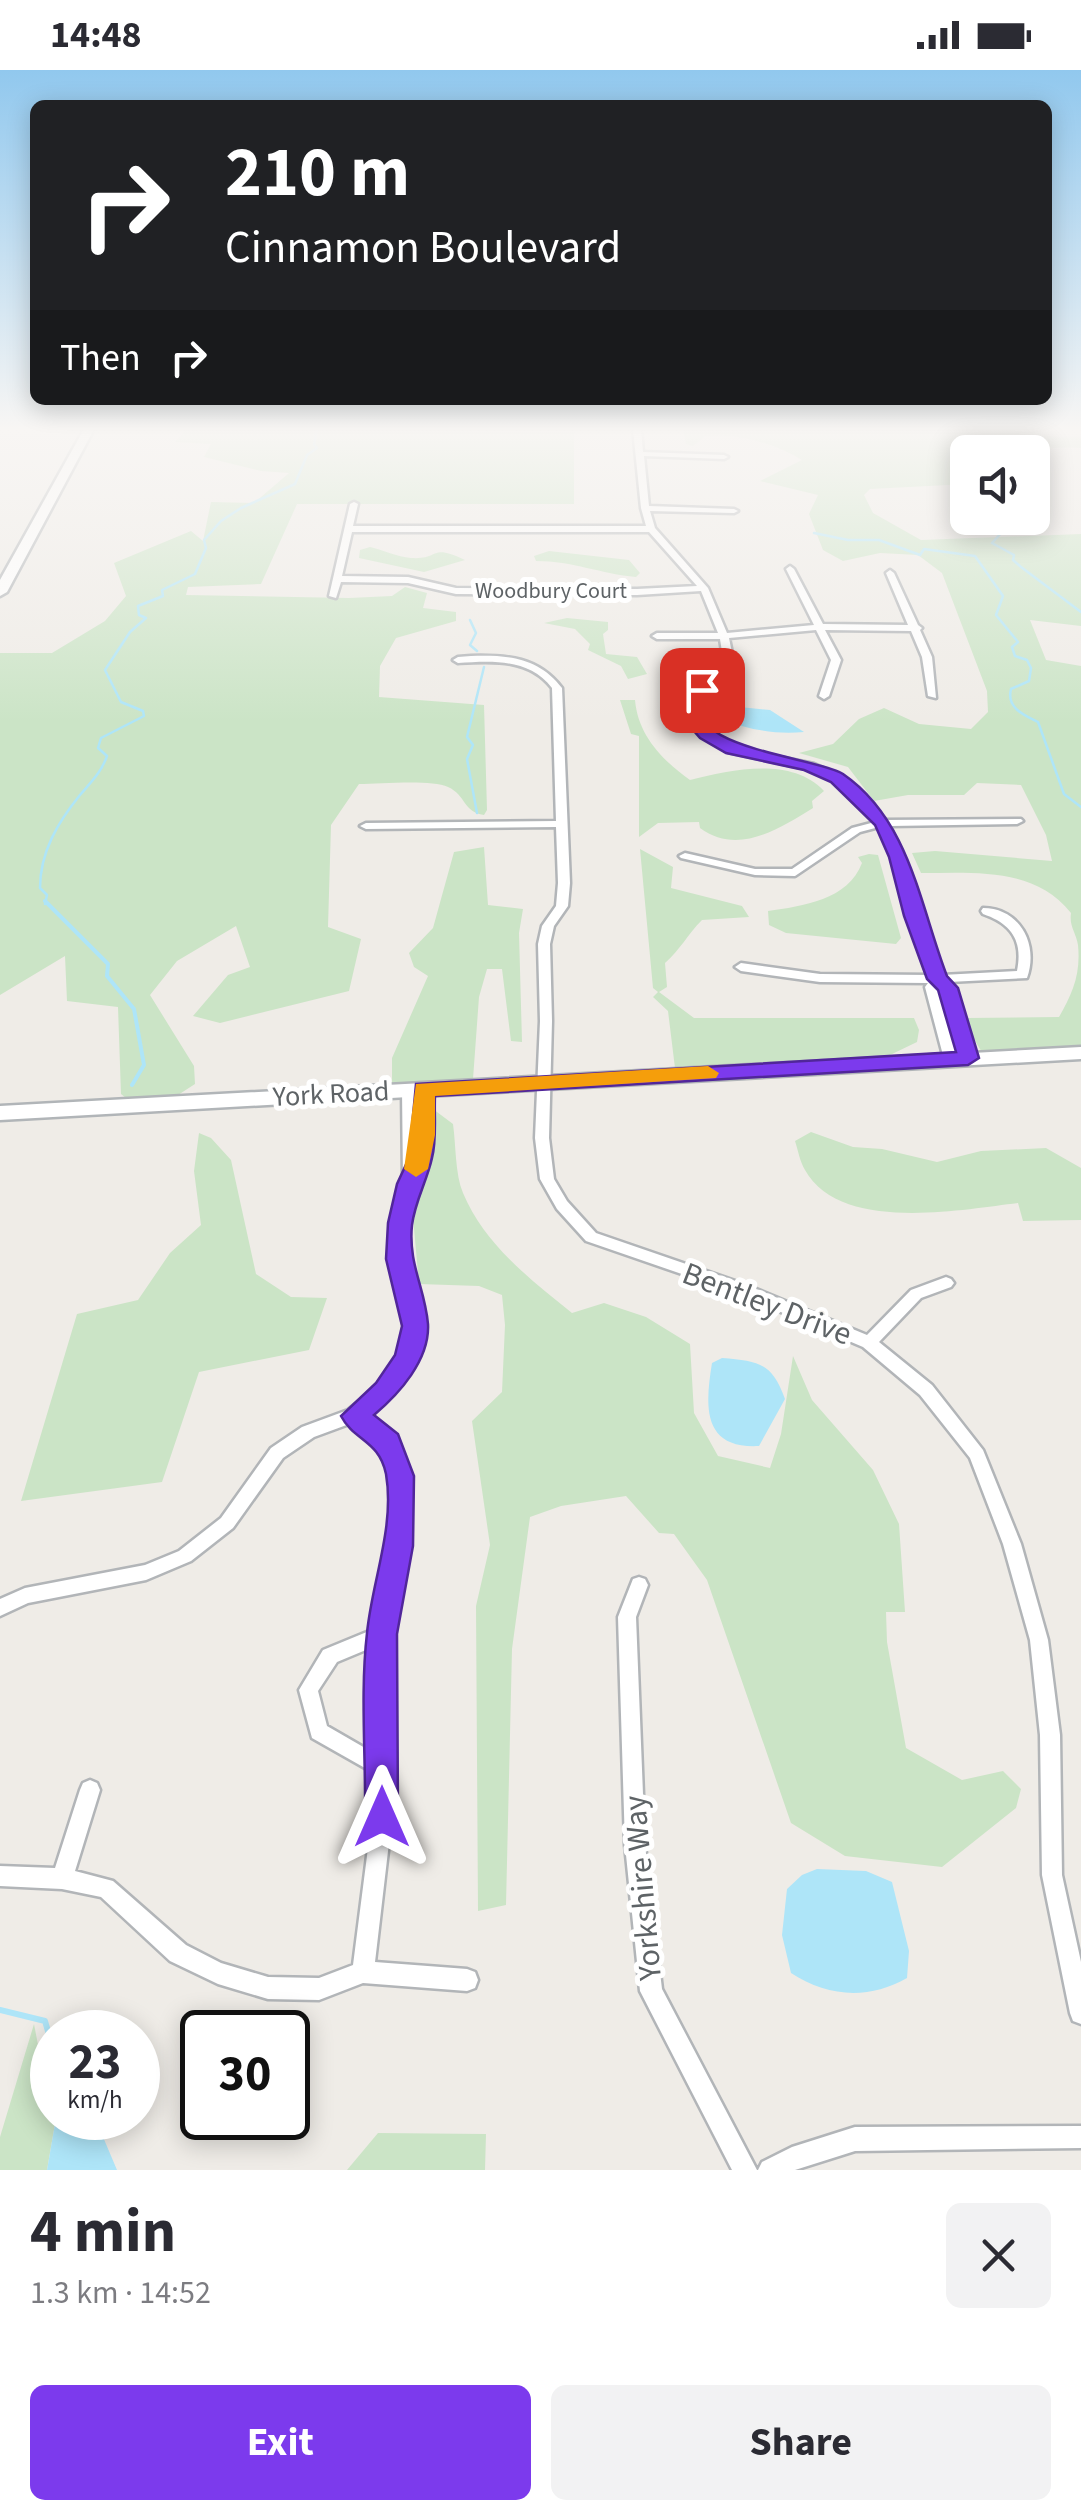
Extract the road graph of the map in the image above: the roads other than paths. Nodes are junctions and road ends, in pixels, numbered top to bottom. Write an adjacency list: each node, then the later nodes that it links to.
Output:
1 (36, 527): 8 (street)
2 (349, 529): 3 (street); 6 (street)
3 (652, 529): 7 (street)
4 (790, 569): 10 (street)
5 (890, 573): 11 (street)
6 (339, 579): 7 (street, Woodbury Court); 9 (street)
7 (704, 588): 13 (street)
8 (0, 592)
9 (334, 596)
10 (821, 627): 11 (street); 13 (street); 15 (street)
11 (916, 628): 16 (street)
12 (657, 636): 13 (street)
13 (721, 636): 18 (street)
14 (458, 660): 19 (street, Bentley Drive)
15 (824, 696)
16 (933, 696)
17 (1017, 822): 18 (street)
18 (883, 823): 21 (street); 24 (street)
19 (561, 824): 20 (street); 27 (street, Bentley Drive)
20 (366, 826)
21 (685, 856)
22 (986, 911): 24 (street)
23 (741, 967): 24 (street)
24 (937, 979): 26 (street)
25 (1081, 1052): 26 (street, York Road)
26 (960, 1059): 27 (street, York Road)
27 (544, 1083): 28 (street, York Road); 31 (street, Bentley Drive)
28 (417, 1089): 29 (street, York Road); 32 (street)
29 (0, 1113)
30 (946, 1282): 31 (street)
31 (869, 1342): 42 (street, Bentley Drive)
32 (354, 1416): 34 (street); 35 (street)
33 (639, 1585): 44 (street, Yorkshire Way)
34 (0, 1608)
35 (382, 1634): 36 (street); 36 (street)
36 (382, 1764): 40 (street)
37 (90, 1790): 39 (street)
38 (0, 1876): 39 (street)
39 (62, 1878): 40 (street)
40 (364, 1972): 41 (street)
41 (466, 1980)
42 (1081, 2014)
43 (1081, 2137): 45 (street)
44 (745, 2170)
45 (770, 2170)

